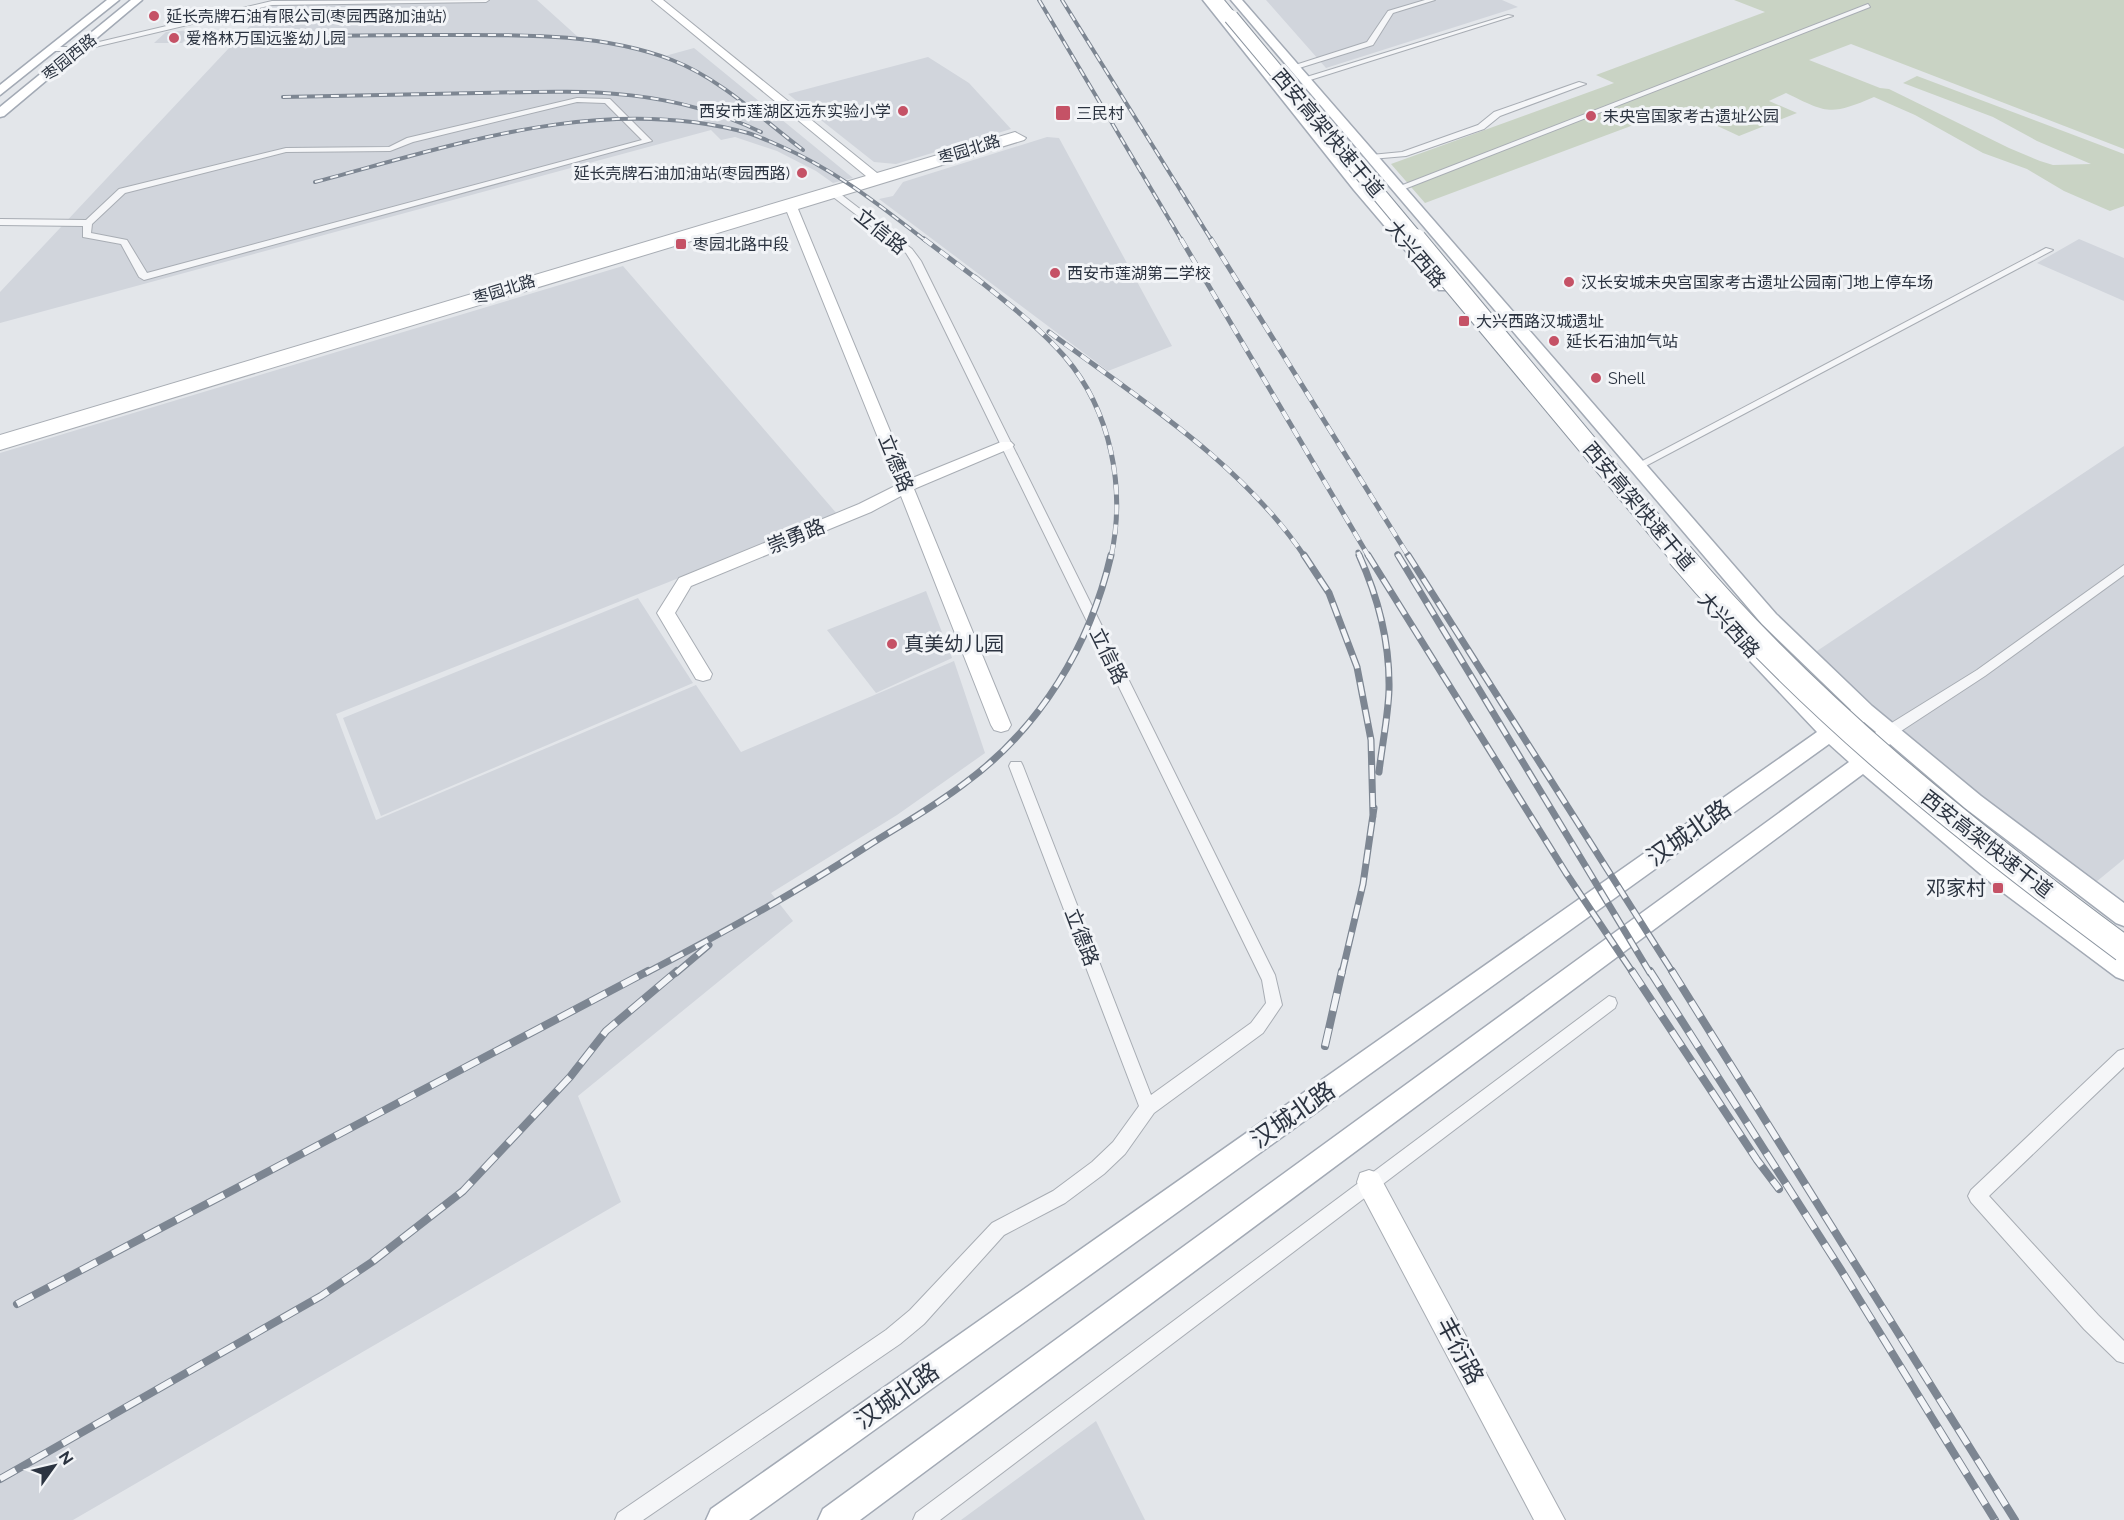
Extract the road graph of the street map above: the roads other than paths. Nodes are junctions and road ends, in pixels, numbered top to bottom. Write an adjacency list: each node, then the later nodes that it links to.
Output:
1 (114, 0): 9 (main road, 枣园西路)
2 (137, 0): 10 (main road, 枣园西路)
3 (486, 0): 10 (street)
4 (657, 0): 16 (street, 立信路)
5 (1432, 0): 11 (street)
6 (1226, 5): 11 (main road, 大兴西路); 33 (main road, 大兴西路); 37 (highway, 西安高架快速干道); 38 (highway, 西安高架快速干道, bridge)
7 (1868, 6): 17 (street)
8 (1510, 16): 11 (street)
9 (53, 49): 10 (street); 13 (main road, 枣园西路)
10 (78, 49): 14 (main road, 枣园西路)
11 (1298, 73): 15 (main road, 大兴西路)
12 (1582, 84): 15 (street)
13 (0, 91)
14 (0, 113)
15 (1371, 157): 17 (main road, 大兴西路)
16 (877, 179): 16 (street, 枣园北路); 18 (street, 枣园北路)
17 (1399, 189): 26 (main road, 大兴西路)
18 (833, 192): 19 (street, 枣园北路); 25 (street, 立信路)
19 (789, 205): 23 (street, 枣园北路); 24 (street, 枣园北路); 27 (street, 立德路)
20 (0, 222): 21 (street)
21 (88, 223): 21 (street)
22 (2049, 250): 26 (street)
23 (0, 440)
24 (0, 445)
25 (1006, 446): 27 (street, 崇勇路); 42 (street, 立信路)
26 (1636, 467): 30 (main road, 大兴西路)
27 (906, 487): 29 (street, 崇勇路); 31 (street, 立德路)
28 (2124, 569): 32 (street)
29 (703, 674)
30 (1865, 711): 32 (main road, 大兴西路); 33 (main road, 汉城北路)
31 (1001, 725)
32 (1890, 731): 34 (main road); 36 (main road, 大兴西路)
33 (1830, 734): 34 (main road, 大兴西路); 46 (main road, 汉城北路)
34 (1864, 763): 39 (main road, 大兴西路); 47 (main road)
35 (1016, 766): 42 (street, 立德路)
36 (2124, 916)
37 (2124, 930)
38 (2124, 949)
39 (2124, 970)
40 (1609, 1004): 43 (street)
41 (2124, 1056): 44 (street)
42 (1148, 1107): 45 (street, 立信路)
43 (1370, 1182): 48 (street); 49 (street, 丰衍路)
44 (2124, 1354)
45 (625, 1520)
46 (722, 1520)
47 (834, 1520)
48 (923, 1520)
49 (1550, 1520)

